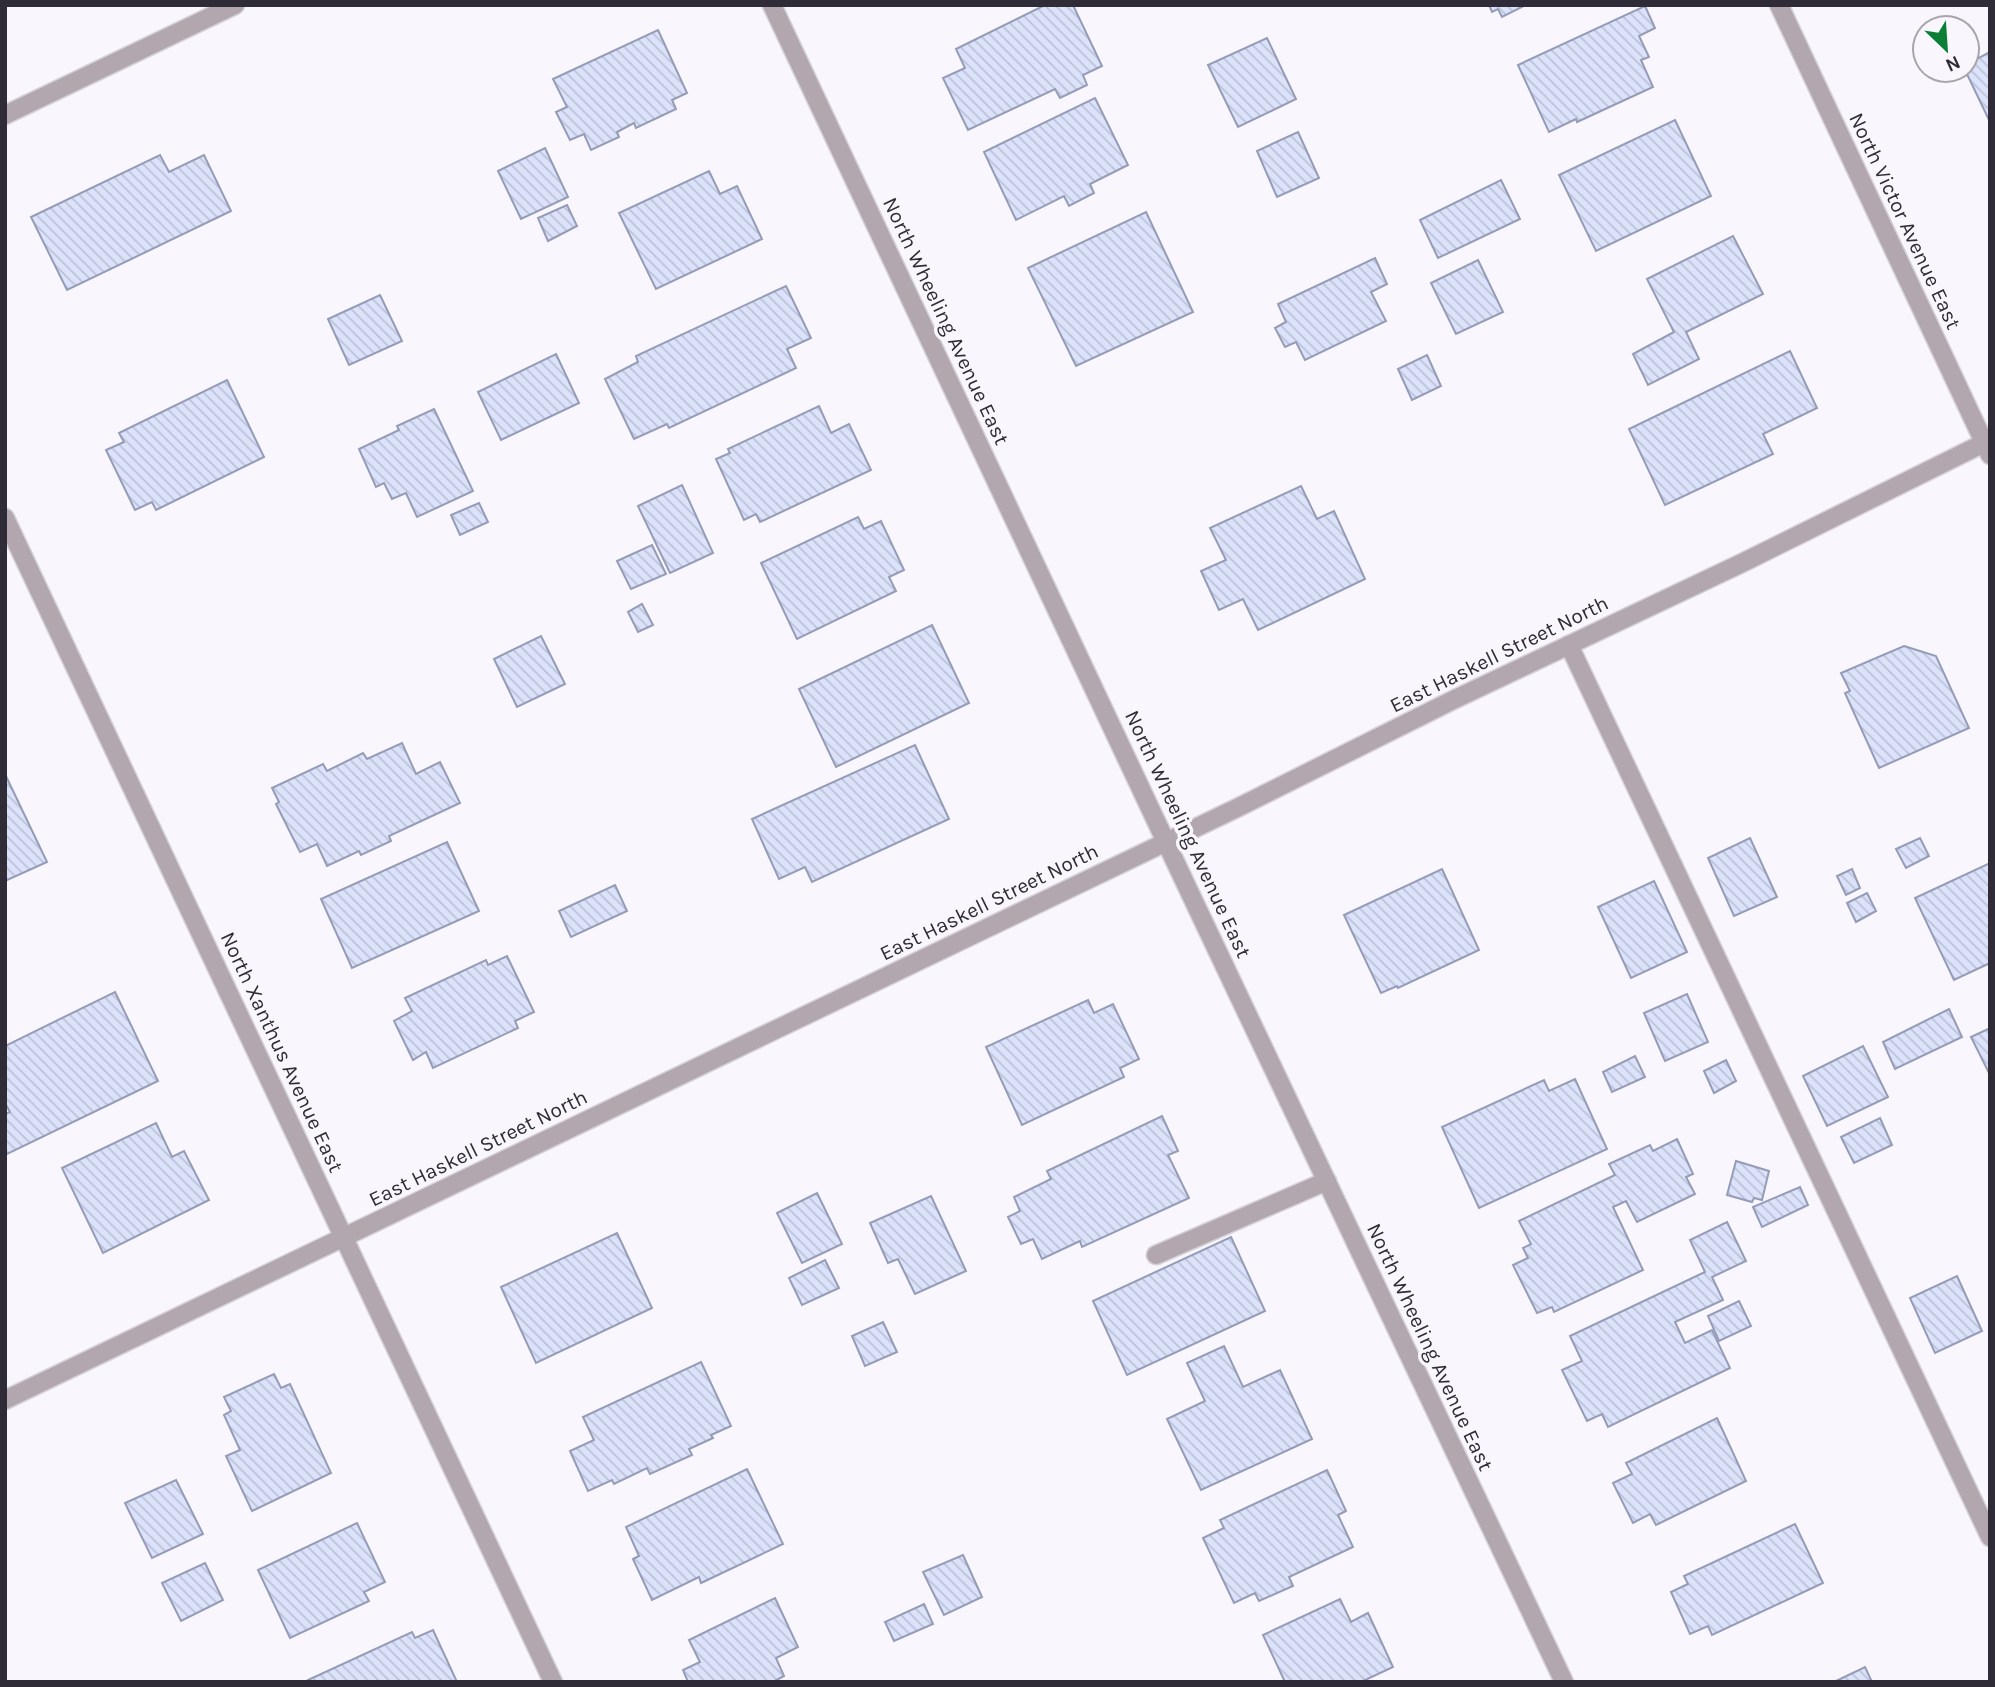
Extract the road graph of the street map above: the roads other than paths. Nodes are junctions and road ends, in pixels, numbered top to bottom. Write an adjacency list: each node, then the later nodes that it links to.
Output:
1 (235, 5): 4 (street)
2 (772, 5): 8 (street, North Wheeling Avenue East)
3 (1779, 5): 5 (street, North Victor Avenue East)
4 (5, 115)
5 (1988, 446): 7 (street, East Haskell Street North)
6 (5, 518): 10 (street, North Xanthus Avenue East)
7 (1569, 645): 8 (street, East Haskell Street North); 13 (street)
8 (1166, 841): 9 (street, North Wheeling Avenue East); 10 (street, East Haskell Street North)
9 (1326, 1181): 11 (street); 15 (street, North Wheeling Avenue East)
10 (344, 1238): 12 (street, East Haskell Street North); 14 (street, North Xanthus Avenue East)
11 (1156, 1255)
12 (5, 1400)
13 (1990, 1537)
14 (553, 1682)
15 (1564, 1682)

